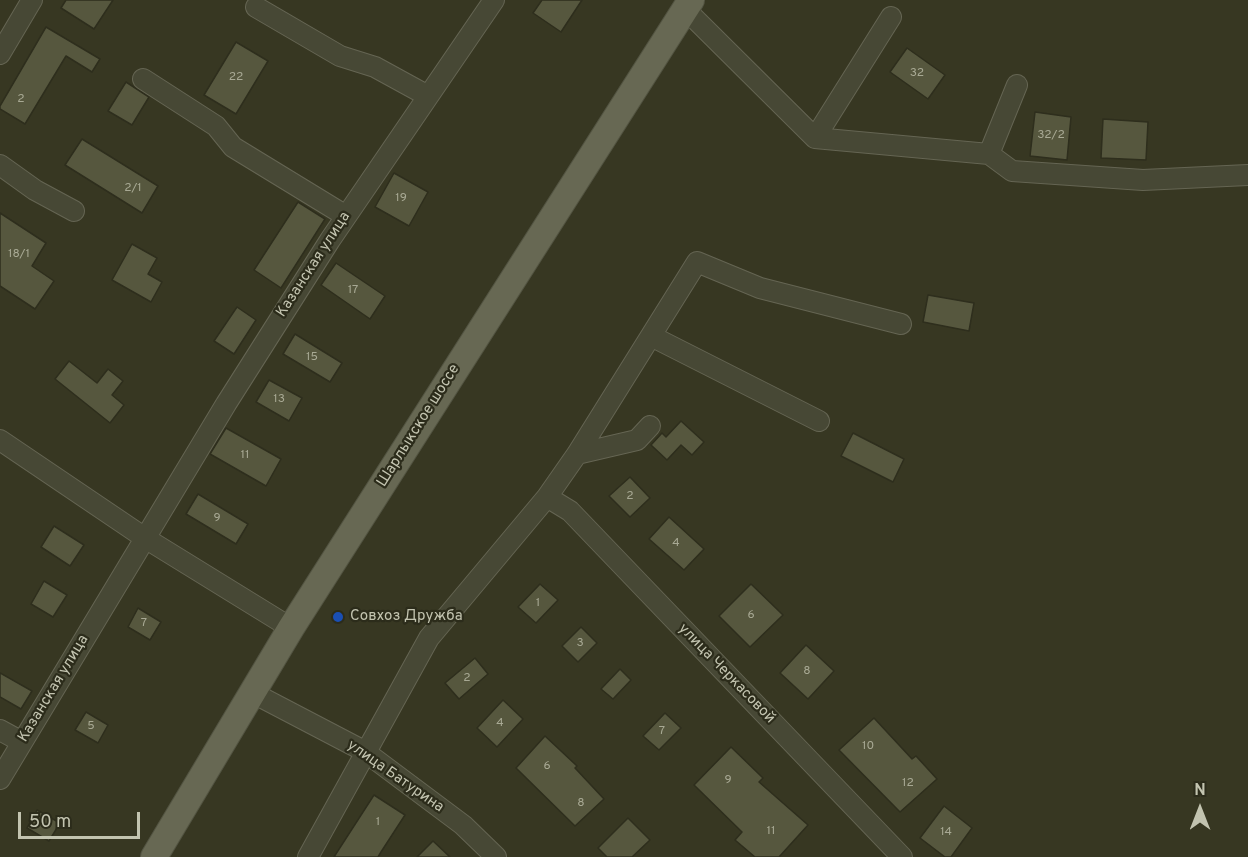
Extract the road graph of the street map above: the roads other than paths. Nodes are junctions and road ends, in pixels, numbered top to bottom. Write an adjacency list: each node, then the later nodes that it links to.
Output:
1 (32, 0): 6 (street)
2 (494, 0): 9 (street, Казанская улица)
3 (688, 5): 10 (street); 24 (main road, Шарлыкское шоссе)
4 (256, 7): 9 (street)
5 (891, 17): 10 (street)
6 (0, 54)
7 (143, 79): 15 (street)
8 (1017, 85): 11 (street)
9 (428, 96): 15 (street, Казанская улица)
10 (814, 138): 11 (street)
11 (989, 154): 13 (street)
12 (0, 165): 14 (street)
13 (1248, 175)
14 (74, 211)
15 (346, 216): 23 (street, Казанская улица)
16 (901, 324): 17 (street)
17 (651, 336): 18 (street); 21 (street)
18 (819, 421)
19 (650, 426): 21 (street)
20 (0, 440): 23 (street)
21 (577, 454): 22 (street)
22 (547, 497): 28 (street); 33 (street, улица Черкасовой)
23 (145, 538): 24 (street); 27 (street, Казанская улица)
24 (291, 628): 25 (main road, Шарлыкское шоссе)
25 (253, 693): 28 (street, улица Батурина); 30 (main road, Шарлыкское шоссе)
26 (0, 730): 27 (street)
27 (22, 742): 29 (street, Казанская улица)
28 (364, 751): 31 (street); 32 (street, улица Батурина)
29 (0, 779)
30 (154, 857)
31 (308, 857)
32 (496, 857)
33 (902, 857)

